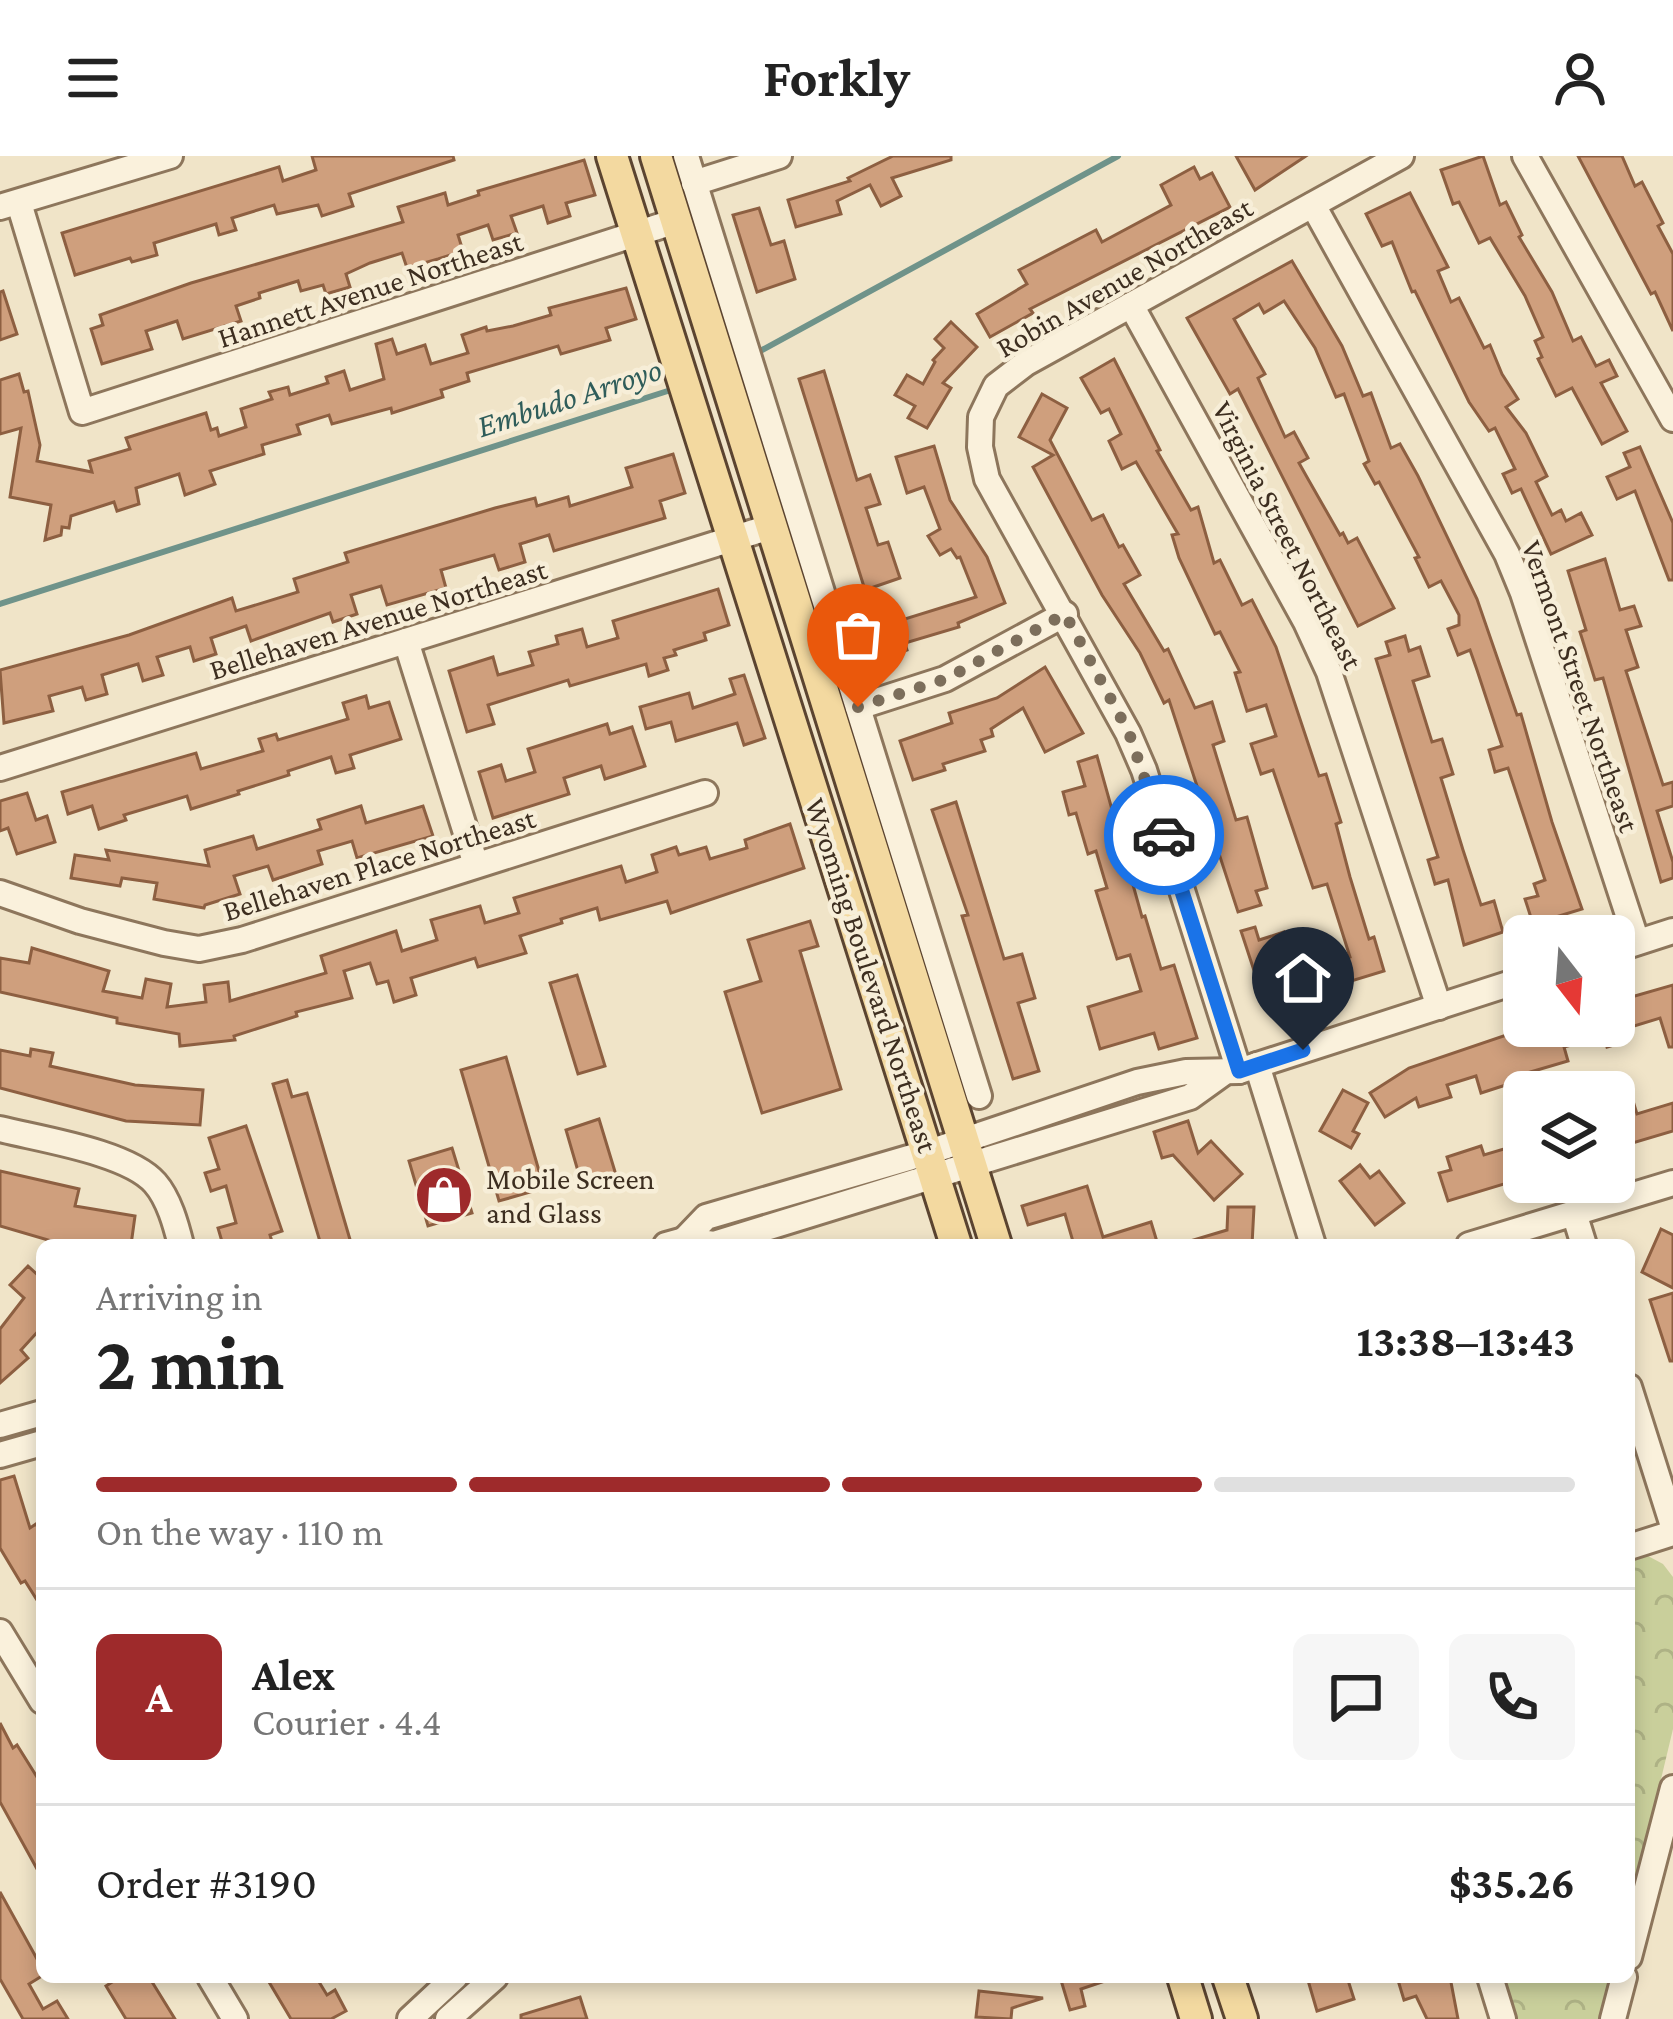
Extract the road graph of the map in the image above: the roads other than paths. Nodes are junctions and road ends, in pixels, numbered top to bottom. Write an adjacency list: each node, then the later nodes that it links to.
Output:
1 (170, 156): 9 (street)
2 (612, 156): 12 (main road, Wyoming Boulevard Northeast)
3 (656, 156): 11 (main road, Wyoming Boulevard Northeast)
4 (686, 156): 8 (street)
5 (779, 156): 8 (street)
6 (1401, 156): 10 (street, Robin Avenue Northeast)
7 (1525, 156): 16 (street)
8 (694, 183): 14 (street)
9 (10, 205): 12 (street, Hannett Avenue Northeast)
10 (1313, 205): 13 (street, Robin Avenue Northeast); 26 (street, Vermont Street Northeast)
11 (676, 221): 12 (street, Hannett Avenue Northeast); 14 (main road, Wyoming Boulevard Northeast)
12 (637, 235): 18 (main road, Wyoming Boulevard Northeast)
13 (1132, 305): 19 (street, Robin Avenue Northeast); 30 (street, Virginia Street Northeast)
14 (728, 336): 15 (main road, Wyoming Boulevard Northeast)
15 (749, 403): 17 (main road, Wyoming Boulevard Northeast); 21 (street)
16 (1673, 419)
17 (773, 526): 18 (street, Bellehaven Avenue Northeast); 34 (main road, Wyoming Boulevard Northeast)
18 (734, 539): 20 (street, Bellehaven Avenue Northeast); 35 (main road, Wyoming Boulevard Northeast)
19 (1065, 614): 21 (street); 31 (street)
20 (406, 641): 22 (street, Bellehaven Avenue Northeast); 24 (street)
21 (858, 707): 32 (street)
22 (0, 768)
23 (705, 793): 24 (street, Bellehaven Place Northeast)
24 (476, 865): 25 (street, Bellehaven Place Northeast)
25 (0, 893)
26 (1616, 915)
27 (1673, 931): 28 (street)
28 (1635, 943)
29 (1503, 986): 30 (street)
30 (1439, 1007): 31 (street)
31 (1239, 1070): 34 (street); 42 (street)
32 (979, 1096)
33 (0, 1129): 38 (street)
34 (966, 1153): 35 (street); 41 (main road, Wyoming Boulevard Northeast)
35 (932, 1165): 39 (street); 40 (main road, Wyoming Boulevard Northeast)
36 (1673, 1183): 37 (street)
37 (1574, 1213): 43 (street); 44 (street)
38 (179, 1239)
39 (728, 1239)
40 (954, 1239)
41 (994, 1239)
42 (1310, 1239)
43 (1489, 1239)
44 (1582, 1239)
45 (1635, 1406): 50 (street)
46 (36, 1415): 47 (street)
47 (0, 1425)
48 (36, 1445): 49 (street)
49 (0, 1455)
50 (1673, 1530): 51 (street)
51 (1635, 1545)
52 (0, 1632): 53 (street)
53 (36, 1691)
54 (1673, 1788): 55 (street)
55 (1635, 1934)
56 (214, 1983): 64 (street)
57 (449, 1983): 65 (street)
58 (469, 1983): 66 (street)
59 (488, 1983): 66 (street)
60 (1185, 1983): 67 (main road)
61 (1230, 1983): 68 (main road)
62 (1492, 1983): 69 (street)
63 (1622, 1983): 70 (street)
64 (235, 2019)
65 (410, 2019)
66 (444, 2019)
67 (1196, 2019)
68 (1241, 2019)
69 (1503, 2019)
70 (1613, 2019)

